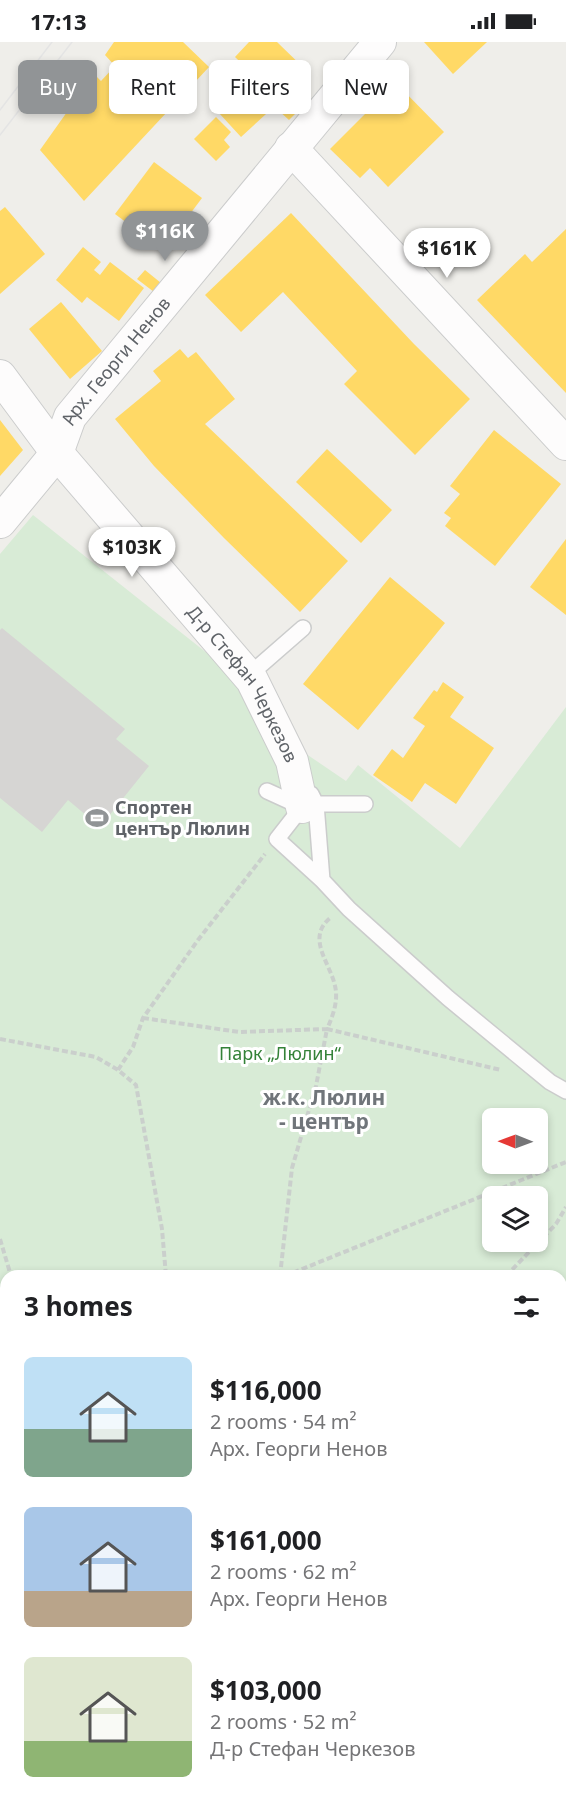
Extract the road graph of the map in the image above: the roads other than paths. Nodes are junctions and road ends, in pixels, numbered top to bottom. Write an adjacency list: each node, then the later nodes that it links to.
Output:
1 (380, 42): 2 (street, Арх. Георги Ненов)
2 (291, 148): 4 (street); 5 (street, Арх. Георги Ненов)
3 (0, 376): 5 (street, Д-р Стефан Черкезов)
4 (566, 444)
5 (57, 453): 6 (street, Арх. Георги Ненов); 8 (street, Д-р Стефан Черкезов)
6 (0, 522)
7 (303, 628): 8 (lane)
8 (248, 676): 11 (street, Д-р Стефан Черкезов)
9 (267, 791): 11 (lane)
10 (365, 804): 11 (lane)
11 (309, 806): 12 (lane); 12 (lane)
12 (322, 880): 13 (lane)
13 (566, 1091)

